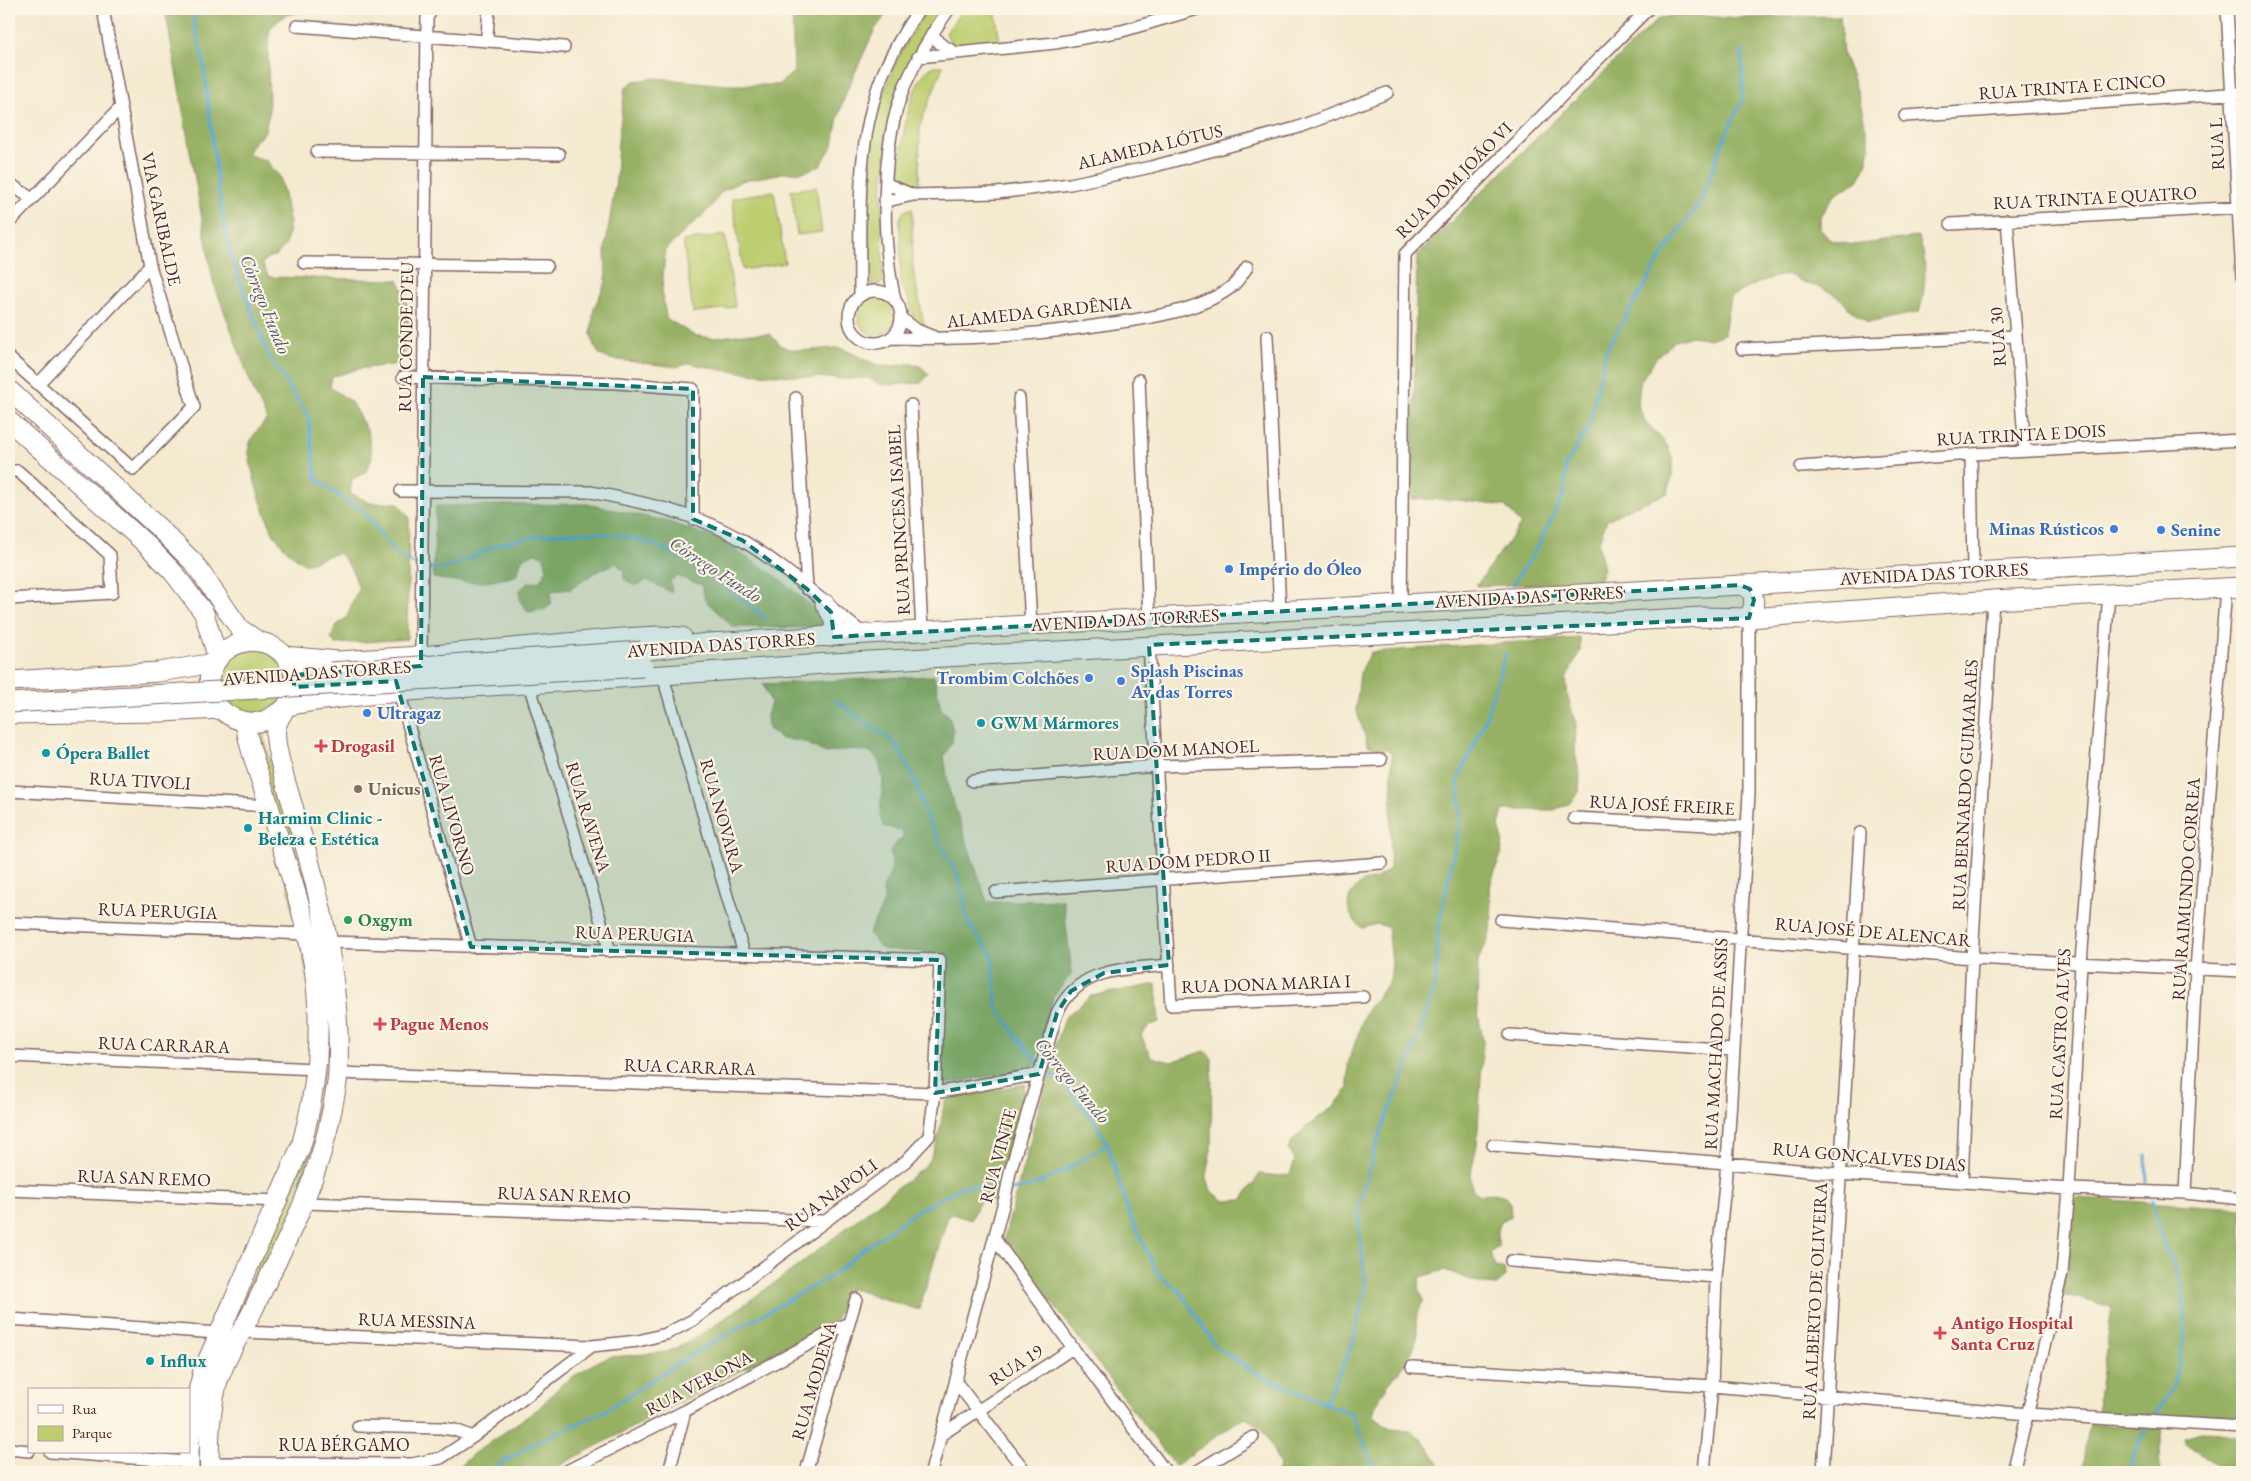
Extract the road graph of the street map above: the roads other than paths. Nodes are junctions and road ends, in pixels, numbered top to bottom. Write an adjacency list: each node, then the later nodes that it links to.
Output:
1 (103, 9): 18 (street, VIA GARIBALDE)
2 (489, 9): 12 (street)
3 (919, 9): 38 (street)
4 (949, 9): 10 (street)
5 (1197, 9): 14 (street)
6 (1648, 9): 74 (street, RUA DOM JOÃO VI)
7 (2227, 9): 17 (street, RUA L)
8 (430, 14): 11 (street, RUA CONDE D'EU)
9 (297, 26): 11 (street)
10 (932, 33): 14 (street); 15 (street)
11 (427, 35): 13 (street); 21 (street, RUA CONDE D'EU)
12 (487, 35)
13 (564, 47)
14 (956, 54): 15 (street)
15 (918, 57): 24 (street)
16 (1387, 93): 25 (street, ALAMEDA LÓTUS)
17 (2237, 93): 19 (street, RUA TRINTA E CINCO); 28 (street, RUA L)
18 (121, 107): 26 (street); 34 (street, VIA GARIBALDE)
19 (1905, 116)
20 (317, 152): 21 (street)
21 (425, 152): 22 (street); 33 (street, RUA CONDE D'EU)
22 (559, 154)
23 (9, 183): 26 (street)
24 (887, 184): 25 (street, ALAMEDA LÓTUS); 27 (street)
25 (913, 195): 27 (street, ALAMEDA LÓTUS)
26 (32, 199): 30 (street)
27 (886, 201): 39 (street)
28 (2240, 207): 29 (street, RUA TRINTA E QUATRO); 37 (street, RUA L)
29 (2007, 220): 31 (street, RUA TRINTA E QUATRO); 42 (street, RUA 30)
30 (9, 223)
31 (1951, 224)
32 (304, 263): 33 (street)
33 (424, 265): 35 (street); 48 (street, RUA CONDE D'EU)
34 (150, 266): 50 (street); 50 (street, VIA GARIBALDE)
35 (546, 266)
36 (1247, 267): 44 (street, ALAMEDA GARDÊNIA)
37 (2242, 277)
38 (860, 295): 39 (street); 43 (street)
39 (895, 300): 40 (street)
40 (901, 318): 43 (street); 44 (street, ALAMEDA GARDÊNIA)
41 (1267, 336): 75 (street)
42 (2016, 336): 45 (street); 57 (street, RUA 30)
43 (890, 338): 44 (street, ALAMEDA GARDÊNIA)
44 (940, 340)
45 (1742, 349)
46 (9, 358): 50 (street)
47 (403, 377): 48 (street)
48 (423, 377): 62 (street, RUA CONDE D'EU); 63 (street)
49 (1139, 380): 78 (street)
50 (38, 384)
51 (9, 390): 84 (main road)
52 (796, 398): 69 (street)
53 (1019, 398): 80 (street)
54 (911, 406): 81 (street, RUA PRINCESA ISABEL)
55 (9, 421): 91 (main road)
56 (2242, 440): 57 (street, RUA TRINTA E DOIS)
57 (2025, 451): 58 (street, RUA TRINTA E DOIS)
58 (1971, 454): 59 (street, RUA TRINTA E DOIS); 65 (street)
59 (1801, 467)
60 (9, 471): 71 (street)
61 (401, 491): 62 (street)
62 (422, 491): 63 (street); 89 (street, RUA CONDE D'EU)
63 (693, 519): 69 (street)
64 (2242, 557): 65 (main road, AVENIDA DAS TORRES)
65 (1973, 572): 66 (main road, AVENIDA DAS TORRES)
66 (1838, 580): 67 (main road, AVENIDA DAS TORRES); 76 (main road)
67 (1740, 585): 74 (main road, AVENIDA DAS TORRES); 77 (main road)
68 (2234, 587): 70 (main road, AVENIDA DAS TORRES); 126 (street, RUA RAIMUNDO CORREA)
69 (807, 589): 73 (street)
70 (2109, 593): 72 (main road, AVENIDA DAS TORRES); 124 (street, RUA CASTRO ALVES)
71 (9, 599)
72 (1993, 600): 76 (main road, AVENIDA DAS TORRES); 122 (street, RUA BERNARDO GUIMARAES)
73 (825, 604): 82 (street); 83 (main road)
74 (1401, 605): 75 (main road, AVENIDA DAS TORRES)
75 (1280, 612): 78 (main road, AVENIDA DAS TORRES)
76 (1806, 613): 77 (main road, AVENIDA DAS TORRES)
77 (1749, 618): 86 (main road, AVENIDA DAS TORRES); 108 (street, RUA MACHADO DE ASSIS)
78 (1149, 619): 79 (main road, AVENIDA DAS TORRES)
79 (1108, 621): 80 (main road, AVENIDA DAS TORRES); 87 (main road)
80 (1031, 626): 81 (main road, AVENIDA DAS TORRES)
81 (922, 632): 82 (main road, AVENIDA DAS TORRES)
82 (865, 635): 83 (main road, AVENIDA DAS TORRES)
83 (829, 637): 85 (main road, AVENIDA DAS TORRES)
84 (258, 641): 88 (main road); 91 (main road)
85 (708, 643): 89 (main road); 90 (main road, AVENIDA DAS TORRES)
86 (1149, 645): 87 (main road, AVENIDA DAS TORRES); 103 (street)
87 (1076, 648): 92 (main road, AVENIDA DAS TORRES)
88 (280, 652): 89 (main road); 99 (main road)
89 (421, 656)
90 (642, 659): 92 (main road, AVENIDA DAS TORRES); 96 (main road, AVENIDA DAS TORRES, bridge); 98 (main road, AVENIDA DAS TORRES, bridge)
91 (216, 661): 93 (main road); 101 (main road)
92 (824, 664): 95 (main road)
93 (9, 681)
94 (666, 687): 121 (street, RUA NOVARA)
95 (399, 692): 99 (main road); 118 (street, RUA LIVORNO)
96 (9, 694)
97 (532, 694): 120 (street, RUA RAVENA)
98 (9, 703)
99 (289, 706): 101 (main road); 117 (main road)
100 (9, 714): 101 (main road)
101 (231, 716): 106 (main road)
102 (1381, 760): 103 (street, RUA DOM MANOEL)
103 (1156, 766): 104 (street, RUA DOM MANOEL); 111 (street)
104 (972, 781)
105 (9, 791): 106 (street, RUA TIVOLI)
106 (270, 806): 115 (main road)
107 (1574, 818): 108 (street, RUA JOSÉ FREIRE)
108 (1747, 827): 116 (street, RUA MACHADO DE ASSIS)
109 (1860, 833): 119 (street, RUA ALBERTO DE OLIVEIRA)
110 (1382, 863): 111 (street, RUA DOM PEDRO II)
111 (1163, 880): 112 (street, RUA DOM PEDRO II); 125 (street)
112 (996, 892)
113 (1501, 920): 116 (street, RUA JOSÉ DE ALENCAR)
114 (9, 923): 115 (street, RUA PERUGIA)
115 (306, 934): 132 (main road)
116 (1740, 939): 119 (street, RUA JOSÉ DE ALENCAR); 130 (street, RUA MACHADO DE ASSIS)
117 (328, 942): 118 (street, RUA PERUGIA); 134 (main road)
118 (471, 946): 120 (street, RUA PERUGIA)
119 (1853, 949): 122 (street, RUA JOSÉ DE ALENCAR); 142 (street, RUA ALBERTO DE OLIVEIRA)
120 (610, 951): 121 (street, RUA PERUGIA)
121 (744, 954): 123 (street, RUA PERUGIA)
122 (1972, 958): 124 (street, RUA JOSÉ DE ALENCAR); 143 (street, RUA BERNARDO GUIMARAES)
123 (940, 960): 135 (street, RUA NAPOLI)
124 (2081, 963): 126 (street, RUA JOSÉ DE ALENCAR); 144 (street, RUA CASTRO ALVES)
125 (1169, 965): 128 (street, RUA DONA MARIA I); 133 (street, RUA VINTE)
126 (2196, 968): 127 (street, RUA JOSÉ DE ALENCAR); 146 (street, RUA RAIMUNDO CORREA)
127 (2242, 971)
128 (1363, 997)
129 (1510, 1035): 130 (street)
130 (1734, 1050): 141 (street, RUA MACHADO DE ASSIS)
131 (9, 1056): 132 (street, RUA CARRARA)
132 (317, 1069): 136 (main road)
133 (1040, 1072): 135 (street, RUA CARRARA); 151 (street, RUA VINTE)
134 (338, 1073): 135 (street, RUA CARRARA); 137 (main road)
135 (936, 1093): 150 (street, RUA NAPOLI)
136 (309, 1119): 137 (main road); 139 (main road)
137 (327, 1133): 140 (main road)
138 (1493, 1145): 141 (street, RUA GONÇALVES DIAS)
139 (301, 1146): 140 (main road); 148 (main road)
140 (320, 1157): 149 (main road)
141 (1727, 1163): 142 (street, RUA GONÇALVES DIAS); 153 (street, RUA MACHADO DE ASSIS)
142 (1839, 1174): 143 (street, RUA GONÇALVES DIAS); 164 (street, RUA ALBERTO DE OLIVEIRA)
143 (1962, 1182): 144 (street, RUA GONÇALVES DIAS)
144 (2069, 1189): 146 (street, RUA GONÇALVES DIAS); 167 (street, RUA CASTRO ALVES)
145 (9, 1190): 148 (street, RUA SAN REMO)
146 (2185, 1192): 147 (street, RUA GONÇALVES DIAS)
147 (2242, 1199)
148 (279, 1201): 158 (main road)
149 (305, 1203): 150 (street, RUA SAN REMO); 157 (main road)
150 (823, 1221): 159 (street, RUA NAPOLI)
151 (994, 1238): 160 (street); 162 (street, RUA VINTE)
152 (1511, 1261): 153 (street)
153 (1716, 1277): 163 (street, RUA MACHADO DE ASSIS)
154 (856, 1299): 156 (street, RUA MODENA)
155 (9, 1319): 158 (street)
156 (848, 1323): 166 (street, RUA VERONA); 182 (street, RUA MODENA)
157 (242, 1332): 159 (street, RUA MESSINA); 178 (main road)
158 (218, 1333): 173 (main road)
159 (592, 1346): 171 (street, RUA BÉRGAMO)
160 (1073, 1348): 165 (street, RUA 19); 185 (street)
161 (1412, 1368): 163 (street)
162 (956, 1382): 165 (street); 170 (street, RUA VINTE)
163 (1712, 1386): 164 (street); 187 (street, RUA MACHADO DE ASSIS)
164 (1828, 1397): 167 (street); 188 (street, RUA ALBERTO DE OLIVEIRA)
165 (978, 1410): 170 (street); 184 (street)
166 (685, 1411): 180 (street, RUA VERONA); 181 (street)
167 (2028, 1414): 169 (street); 189 (street, RUA CASTRO ALVES)
168 (358, 1426): 171 (street)
169 (2242, 1427)
170 (942, 1435): 183 (street, RUA VINTE)
171 (473, 1437): 179 (street, RUA BÉRGAMO)
172 (1253, 1437): 186 (street)
173 (190, 1439)
174 (9, 1449): 175 (street)
175 (28, 1451)
176 (89, 1454): 177 (street)
177 (188, 1459)
178 (209, 1468): 179 (street, RUA BÉRGAMO)
179 (346, 1468)
180 (566, 1472)
181 (669, 1472)
182 (806, 1472)
183 (931, 1472)
184 (1026, 1472)
185 (1166, 1472)
186 (1196, 1472)
187 (1704, 1472)
188 (1823, 1472)
189 (2013, 1472)

